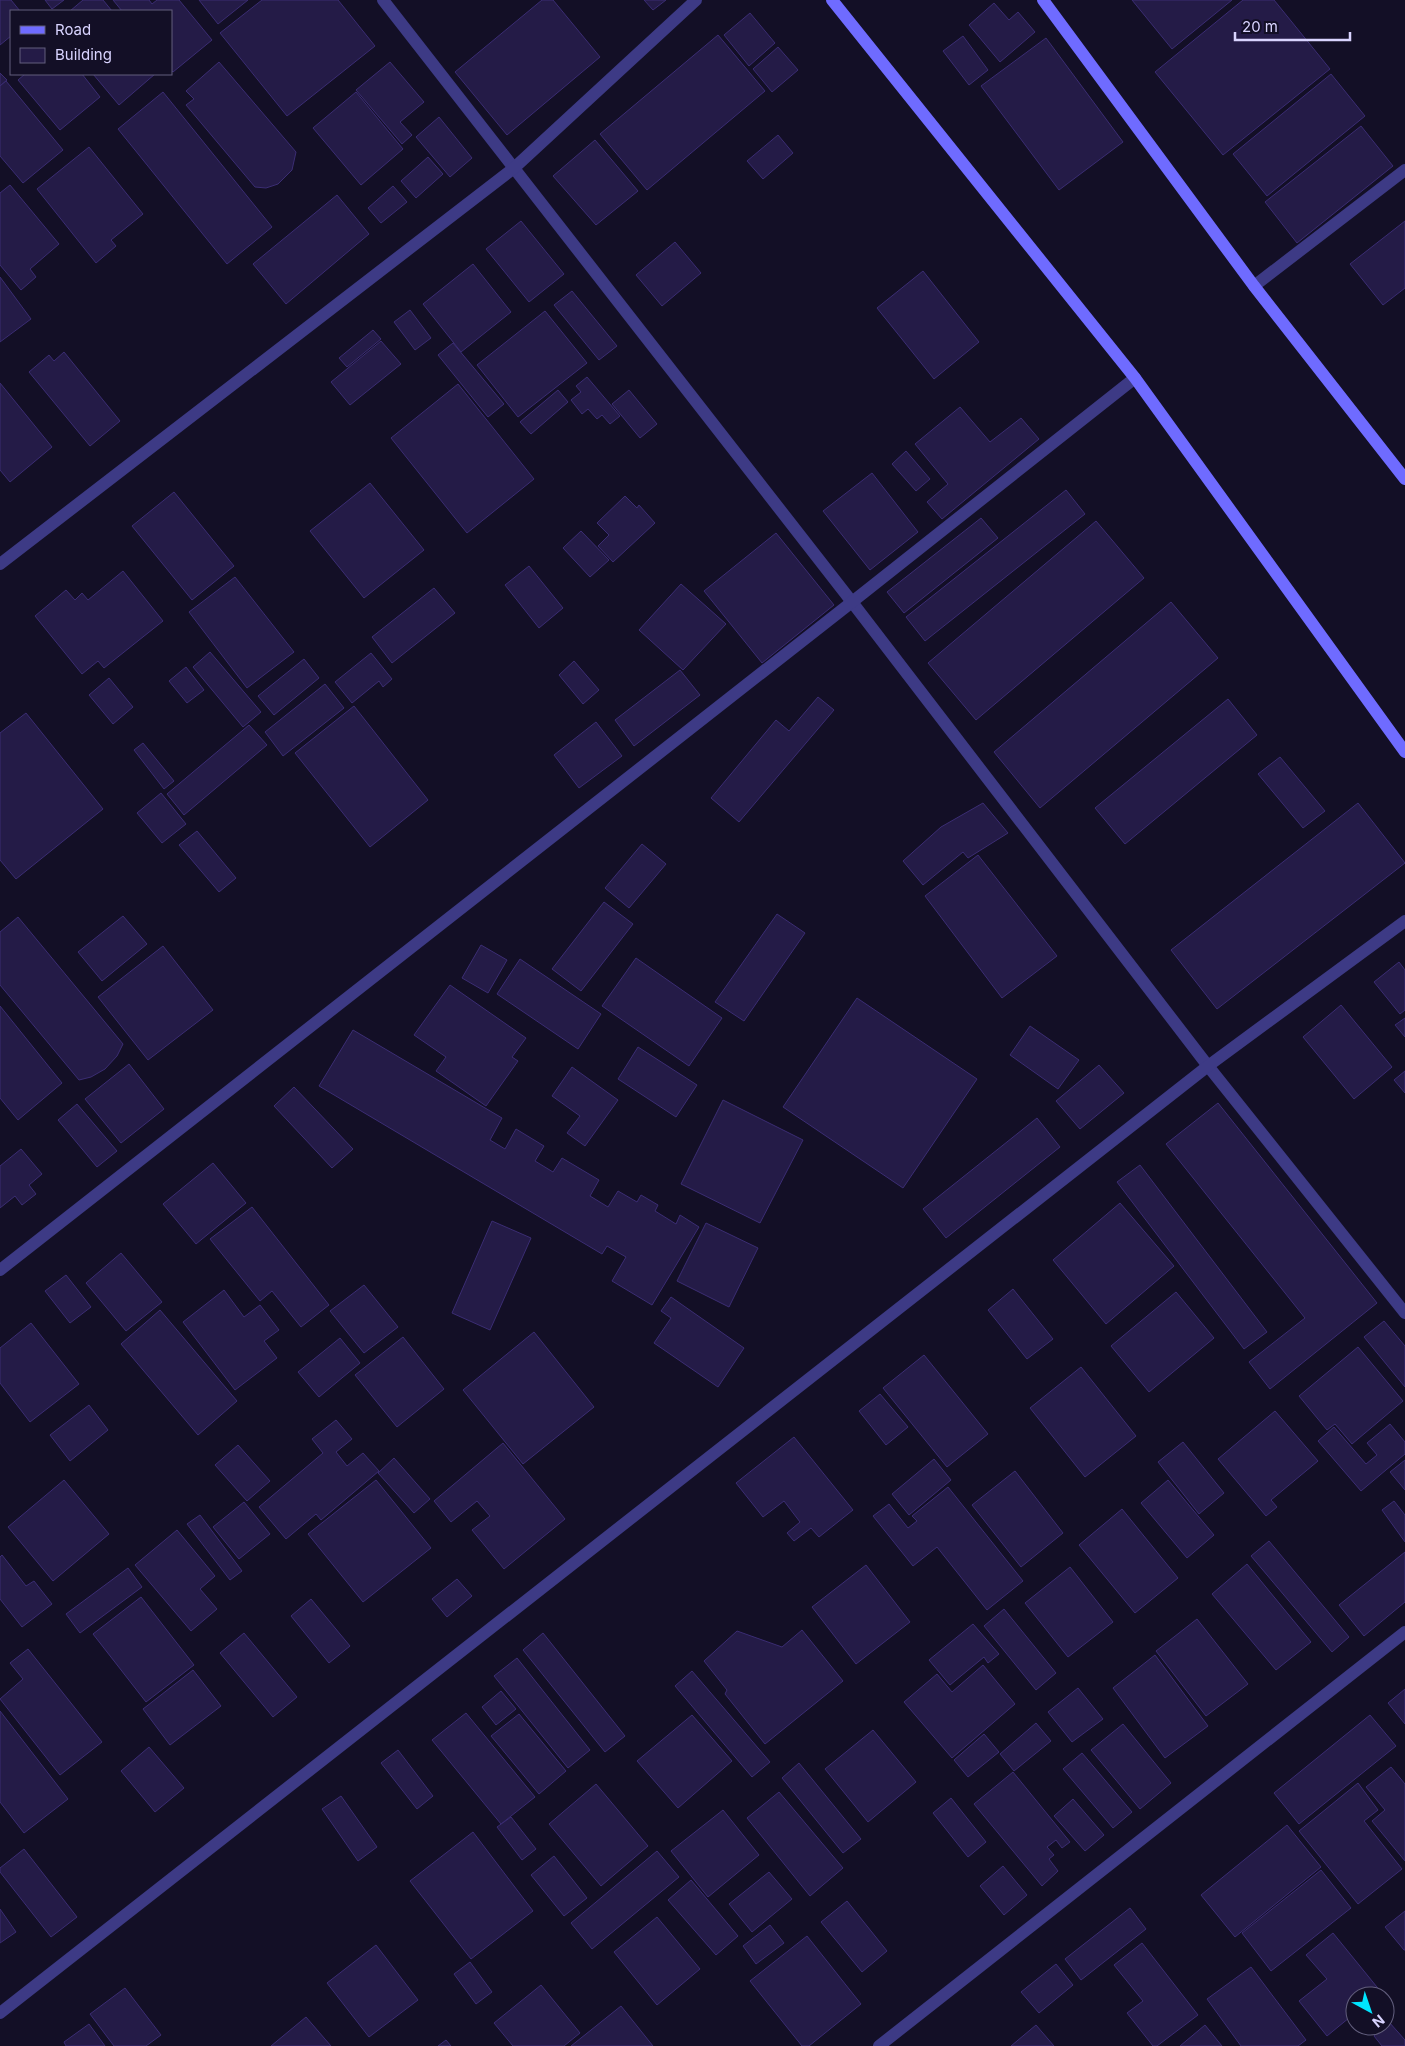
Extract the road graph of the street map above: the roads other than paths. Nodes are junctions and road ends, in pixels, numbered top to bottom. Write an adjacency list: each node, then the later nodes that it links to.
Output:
1 (383, 0): 5 (street)
2 (696, 0): 5 (street)
3 (832, 0): 8 (street)
4 (1043, 0): 7 (street)
5 (514, 168): 10 (street); 11 (street)
6 (1405, 170): 7 (street)
7 (1254, 286): 9 (street)
8 (1135, 378): 11 (street); 12 (street)
9 (1405, 480)
10 (0, 564)
11 (852, 602): 14 (street); 15 (street)
12 (1405, 752)
13 (1405, 921): 14 (street)
14 (1208, 1066): 16 (street); 18 (street)
15 (0, 1270)
16 (1405, 1313)
17 (1405, 1632): 19 (street)
18 (0, 2013)
19 (879, 2046)

